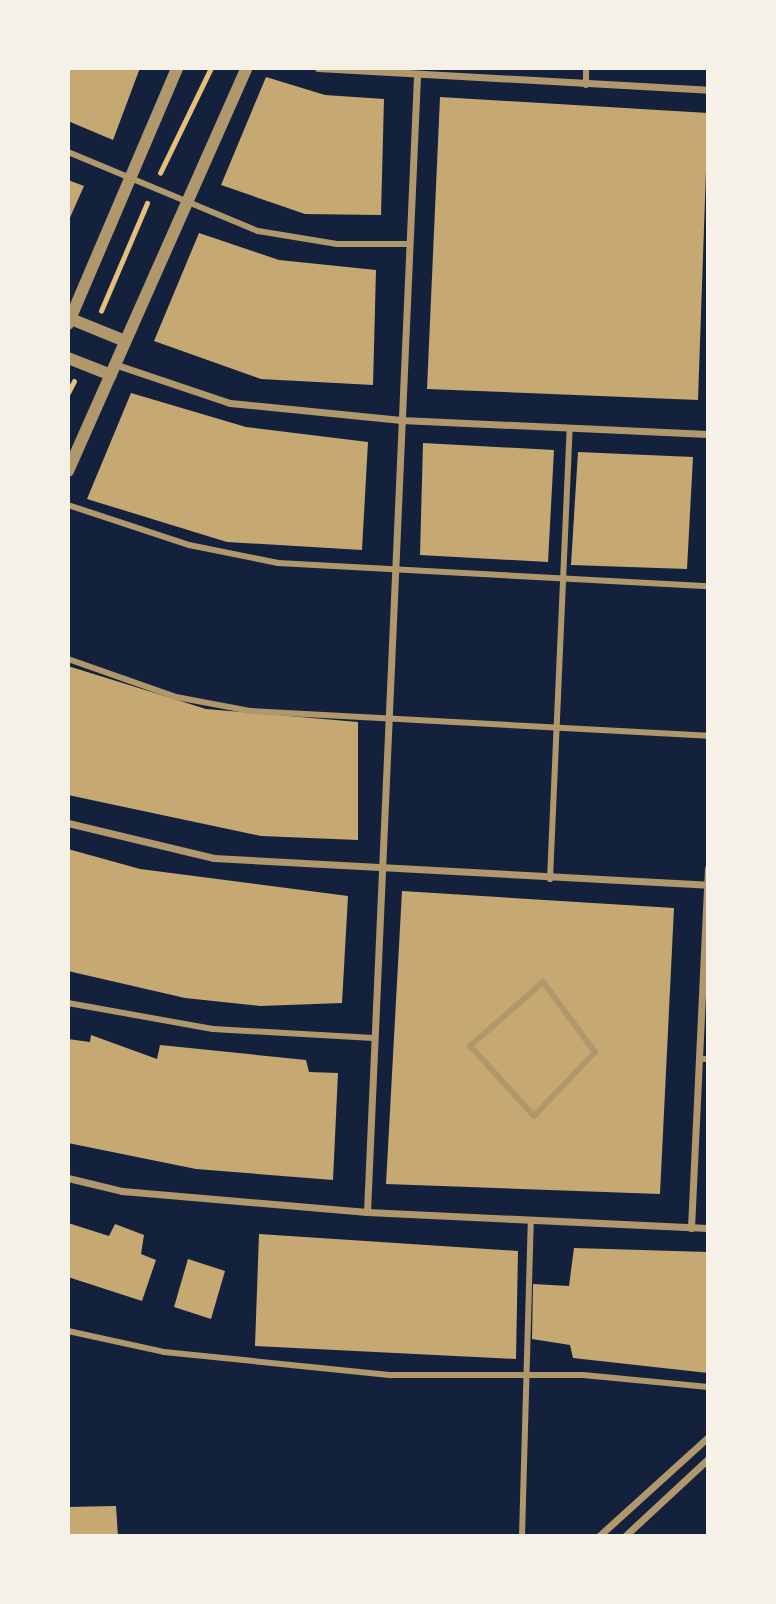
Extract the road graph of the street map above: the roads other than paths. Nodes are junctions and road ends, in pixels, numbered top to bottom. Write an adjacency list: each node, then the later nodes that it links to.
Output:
1 (177, 68): 9 (street)
2 (247, 68): 10 (street)
3 (318, 68): 5 (street)
4 (586, 68): 6 (street)
5 (417, 77): 6 (street); 11 (street)
6 (586, 85): 7 (street)
7 (708, 90)
8 (68, 152): 9 (street)
9 (130, 178): 10 (street); 12 (street)
10 (189, 203): 11 (street); 13 (street)
11 (409, 244): 16 (street)
12 (69, 321): 13 (street)
13 (125, 341): 15 (street)
14 (68, 358): 15 (street)
15 (114, 370): 16 (street); 19 (street)
16 (401, 420): 17 (street); 21 (street)
17 (570, 428): 18 (street); 22 (street)
18 (708, 434)
19 (68, 471)
20 (68, 505): 21 (street)
21 (395, 565): 22 (street); 25 (street)
22 (563, 577): 23 (street); 26 (street)
23 (708, 586)
24 (68, 659): 25 (street)
25 (388, 719): 26 (street); 30 (street)
26 (556, 728): 27 (street); 31 (street)
27 (708, 736)
28 (68, 823): 30 (street)
29 (708, 867): 32 (street)
30 (381, 871): 31 (street); 34 (street)
31 (550, 879): 32 (street)
32 (707, 885): 36 (street)
33 (68, 1003): 34 (street)
34 (374, 1038): 38 (street)
35 (595, 1052): 35 (street)
36 (703, 1059): 40 (street)
37 (68, 1178): 38 (street)
38 (367, 1212): 39 (street)
39 (531, 1220): 40 (street); 43 (street)
40 (691, 1228): 41 (street)
41 (708, 1228)
42 (68, 1331): 43 (street)
43 (527, 1375): 44 (street); 47 (street)
44 (708, 1387)
45 (708, 1437): 48 (street)
46 (708, 1458): 49 (street)
47 (522, 1536)
48 (599, 1536)
49 (625, 1536)

